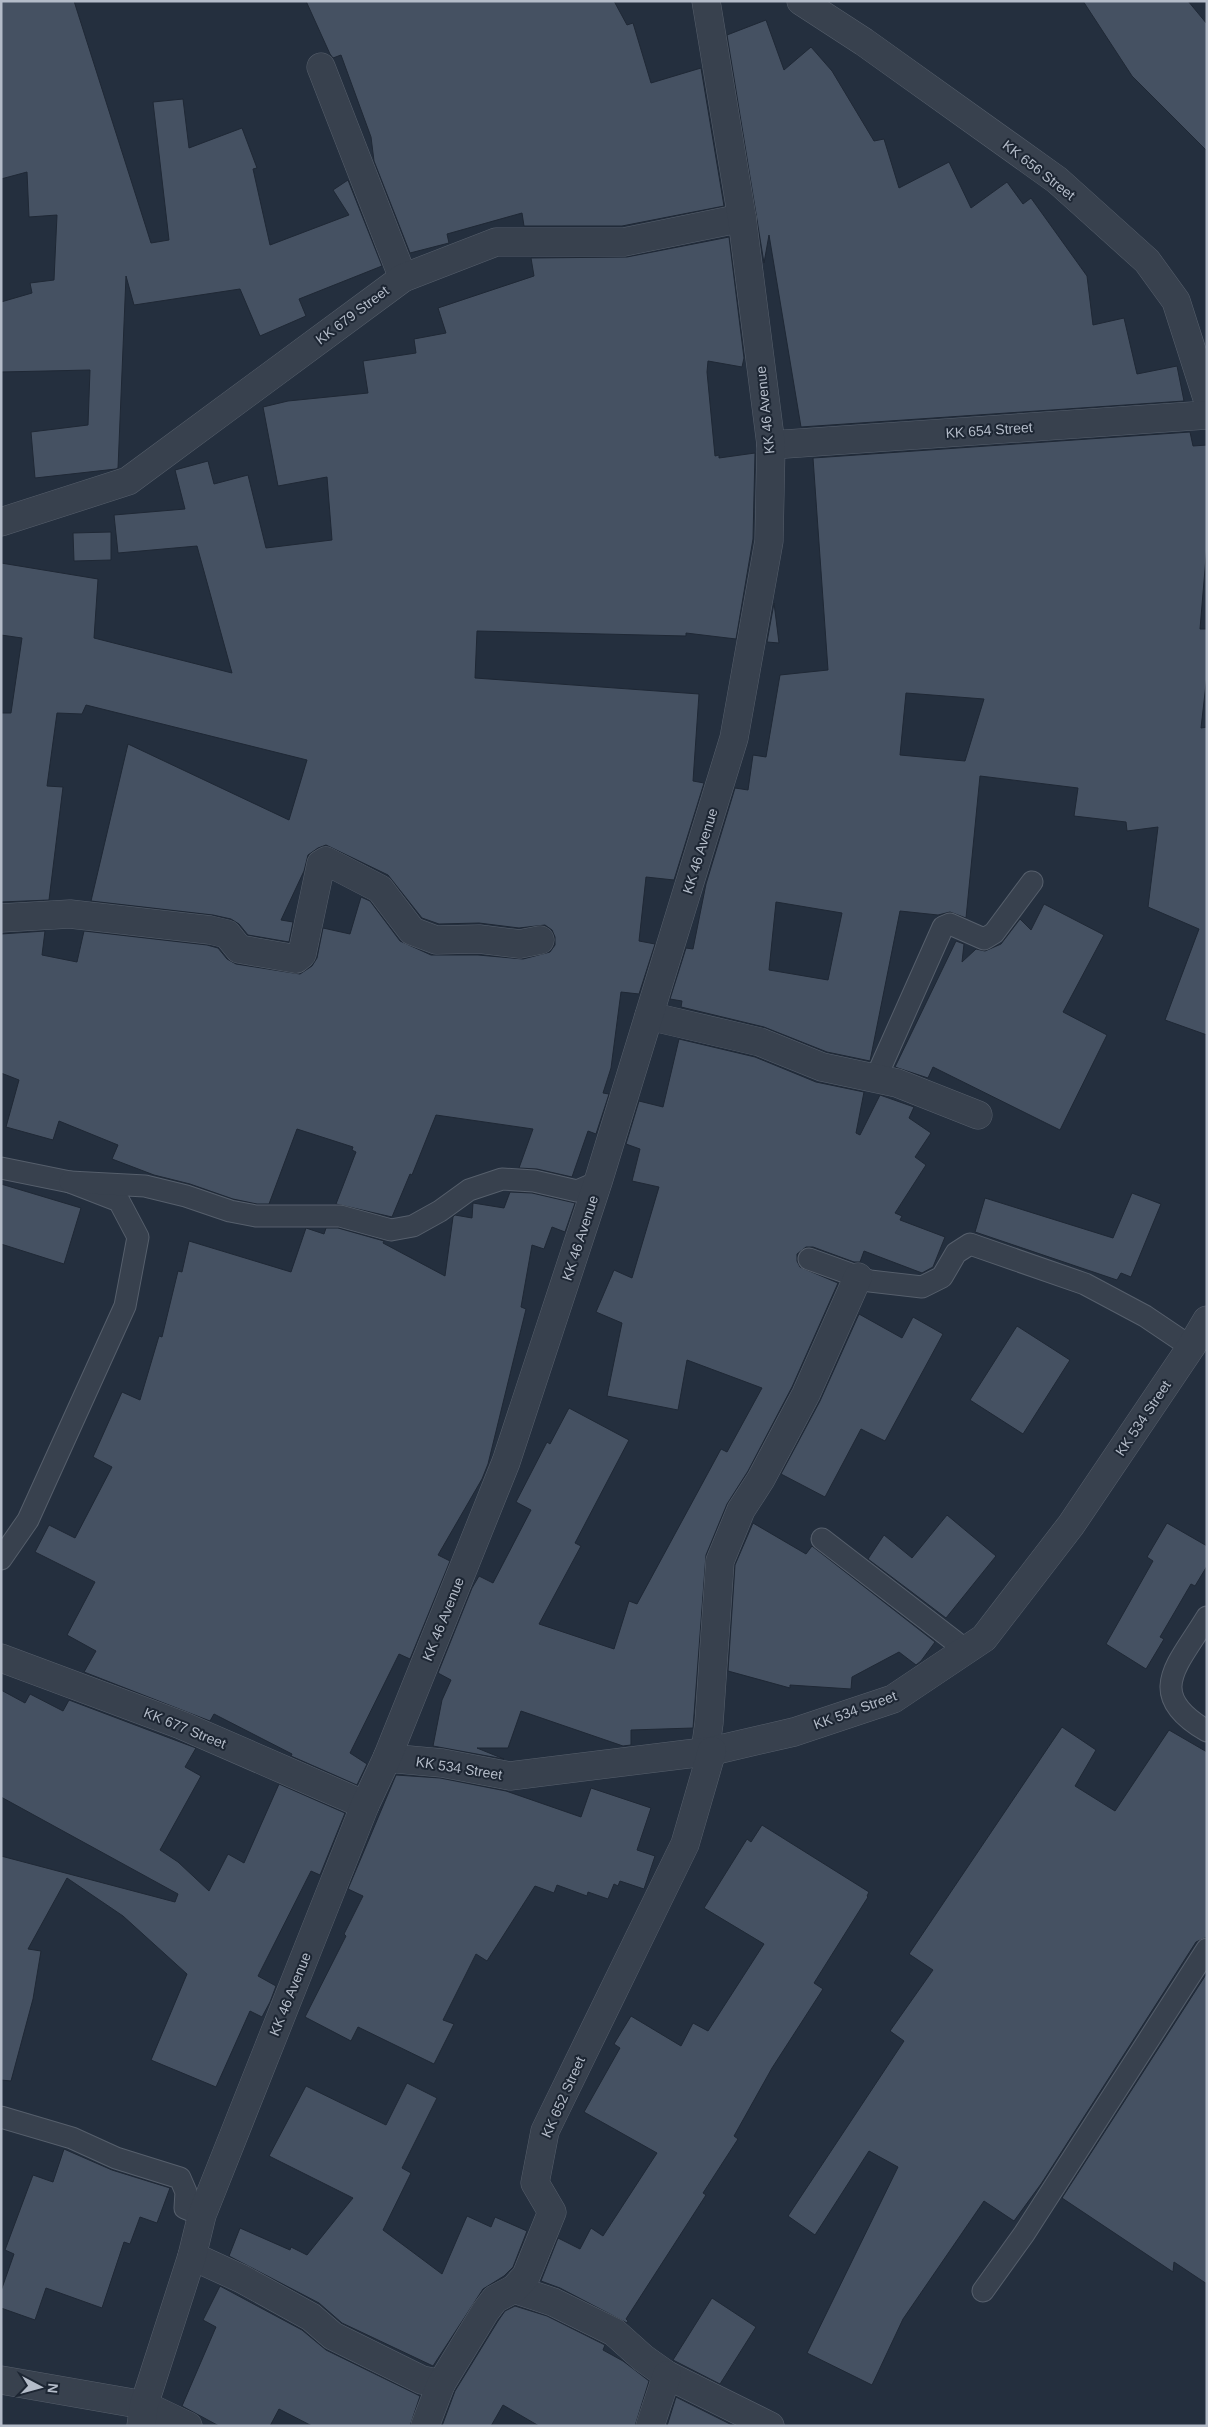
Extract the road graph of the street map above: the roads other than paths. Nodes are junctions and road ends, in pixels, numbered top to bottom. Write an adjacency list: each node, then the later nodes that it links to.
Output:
1 (706, 1): 4 (street, KK 46 Avenue)
2 (800, 1): 6 (street, KK 656 Street)
3 (321, 67): 5 (street)
4 (742, 218): 5 (street, KK 679 Street); 8 (street, KK 46 Avenue)
5 (402, 278): 9 (street, KK 679 Street)
6 (1207, 398)
7 (1207, 415): 8 (street, KK 654 Street)
8 (771, 445): 13 (street, KK 46 Avenue)
9 (1, 522)
10 (1032, 882): 14 (lane)
11 (1, 918): 12 (street)
12 (540, 940)
13 (649, 1016): 14 (street); 18 (street, KK 46 Avenue)
14 (875, 1080): 15 (street)
15 (978, 1116)
16 (1, 1168): 17 (lane)
17 (70, 1182): 18 (lane); 24 (lane)
18 (598, 1182): 30 (street, KK 46 Avenue)
19 (809, 1260): 20 (lane)
20 (858, 1277): 22 (lane); 29 (street)
21 (1207, 1320): 22 (street, KK 534 Street)
22 (1191, 1347): 26 (street, KK 534 Street)
23 (822, 1539): 26 (lane)
24 (1, 1559)
25 (1207, 1617): 28 (lane)
26 (966, 1650): 29 (street, KK 534 Street)
27 (1, 1658): 31 (street, KK 677 Street)
28 (1207, 1730)
29 (708, 1752): 30 (street, KK 534 Street); 36 (street, KK 652 Street)
30 (387, 1758): 31 (street, KK 46 Avenue)
31 (365, 1806): 34 (street, KK 46 Avenue)
32 (1207, 1949): 37 (lane)
33 (1, 2116): 34 (lane)
34 (202, 2215): 35 (street, KK 46 Avenue)
35 (192, 2256): 40 (street); 41 (street, KK 46 Avenue)
36 (514, 2289): 38 (street); 40 (street, KK 652 Street)
37 (983, 2291)
38 (667, 2375): 44 (street); 45 (street)
39 (1, 2380): 41 (street)
40 (441, 2384): 43 (street, KK 652 Street)
41 (142, 2416): 42 (street)
42 (188, 2426)
43 (425, 2426)
44 (650, 2426)
45 (770, 2426)

